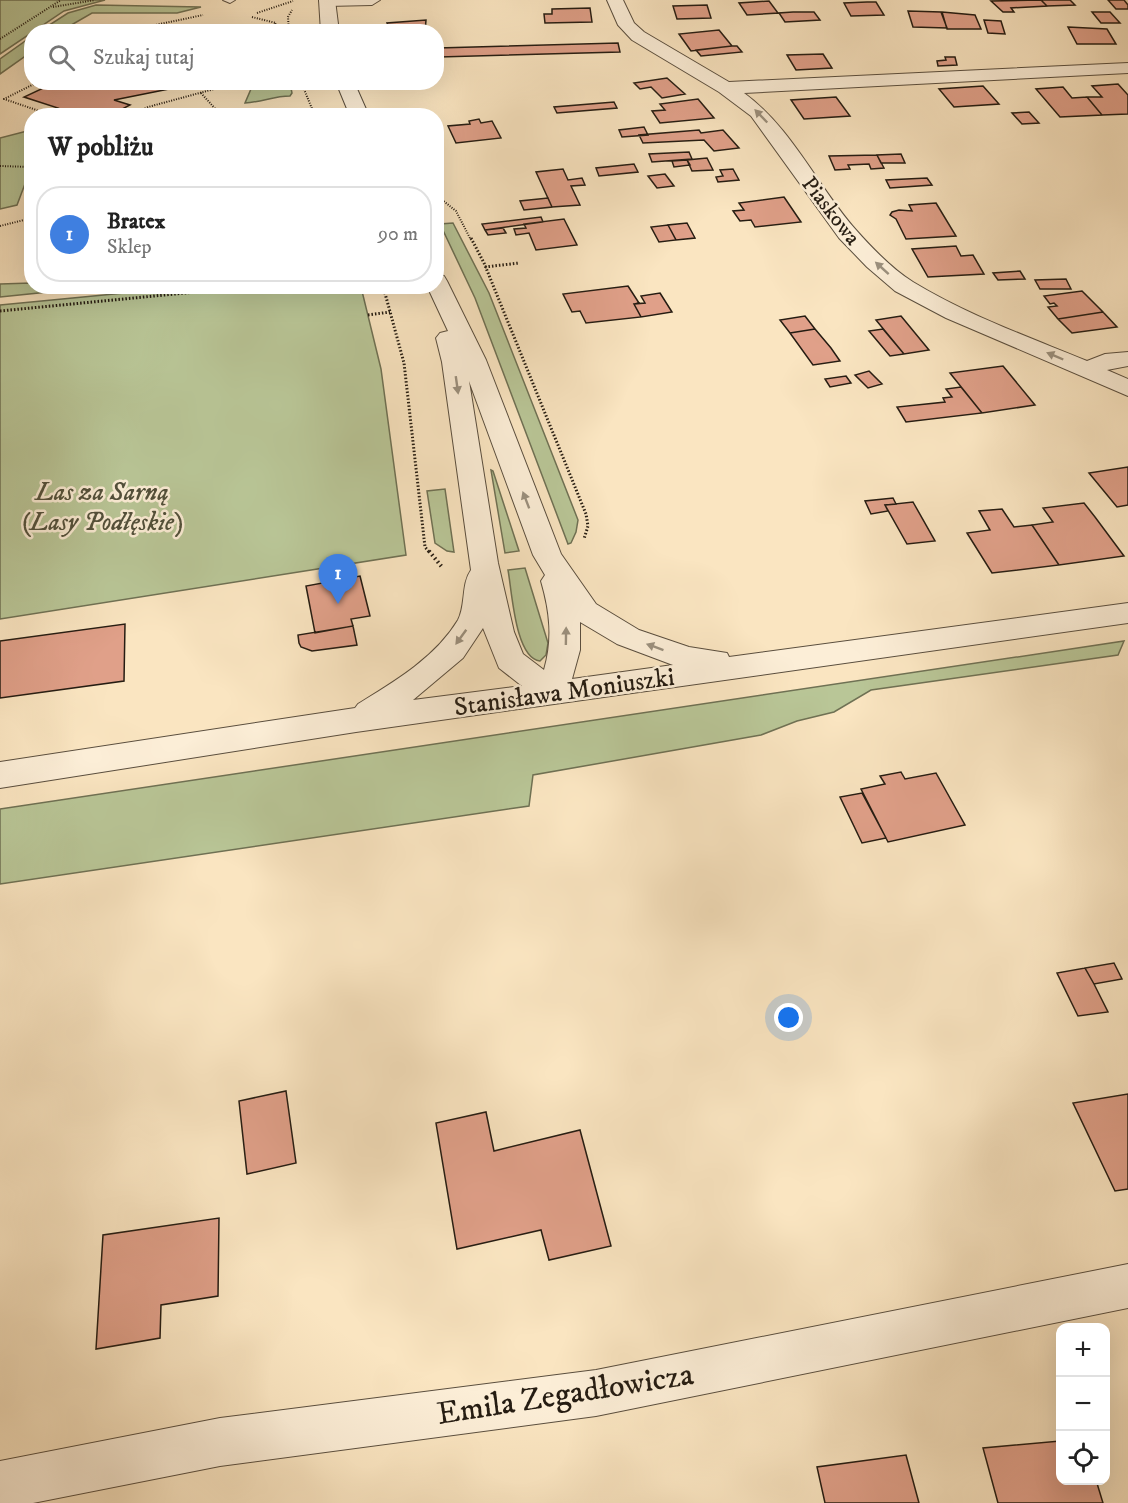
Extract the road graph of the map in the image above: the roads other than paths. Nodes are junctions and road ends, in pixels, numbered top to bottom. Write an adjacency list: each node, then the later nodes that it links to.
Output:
1 (316, 0): 2 (lane)
2 (327, 0): 3 (street); 5 (street)
3 (372, 0)
4 (615, 0): 7 (street, Piaskowa)
5 (329, 24)
6 (1128, 68): 7 (street)
7 (726, 88): 13 (street, Piaskowa, one-way to 7)
8 (349, 90): 9 (street)
9 (356, 108)
10 (437, 294): 16 (street, one-way to 16)
11 (442, 294): 15 (street, one-way to 11)
12 (1128, 359): 13 (street)
13 (1089, 371): 14 (street, Piaskowa)
14 (1128, 388)
15 (547, 555): 18 (street, one-way to 15); 19 (street, one-way to 15)
16 (483, 563): 19 (street); 20 (street, one-way to 20)
17 (1128, 613): 18 (street, Stanisława Moniuszki)
18 (753, 665): 19 (street, Stanisława Moniuszki)
19 (552, 693): 20 (street, Stanisława Moniuszki)
20 (356, 720): 21 (street, Stanisława Moniuszki)
21 (0, 775)
22 (1128, 1286): 23 (street, Emila Zegadłowicza)
23 (0, 1485)

